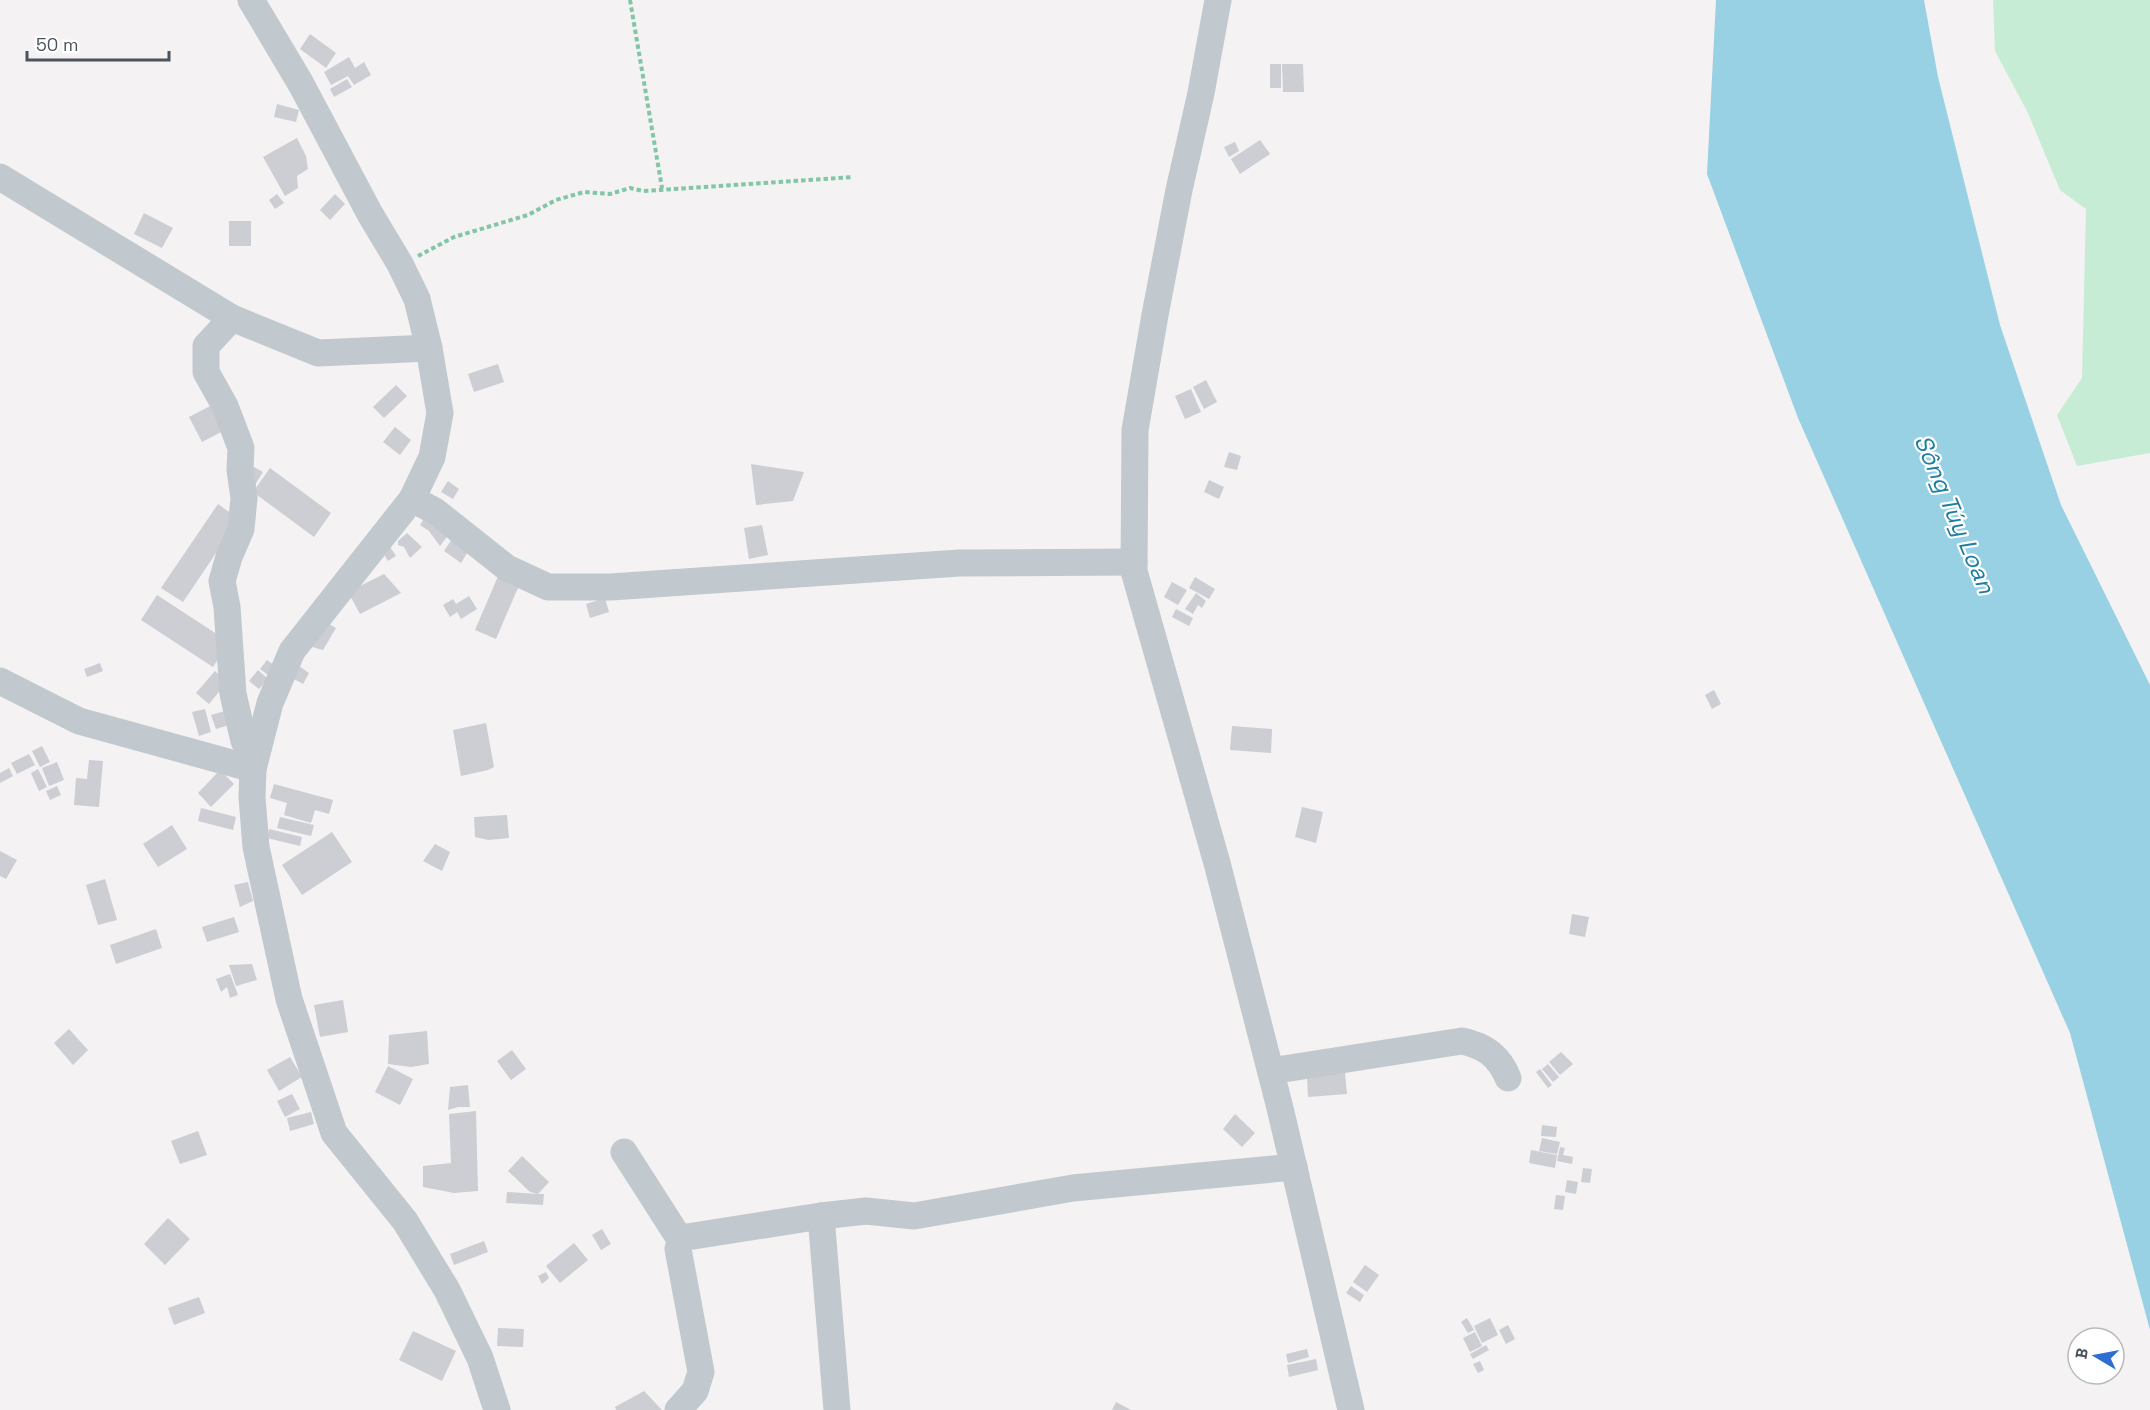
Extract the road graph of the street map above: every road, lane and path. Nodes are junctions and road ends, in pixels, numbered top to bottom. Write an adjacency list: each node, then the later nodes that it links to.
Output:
1 (251, 0): 7 (street)
2 (630, 0): 6 (path)
3 (1218, 0): 11 (street)
4 (0, 177): 8 (street)
5 (853, 177): 6 (path)
6 (662, 188): 7 (path)
7 (400, 264): 9 (street)
8 (232, 318): 9 (street); 13 (street)
9 (429, 348): 10 (street)
10 (412, 499): 11 (street); 13 (street)
11 (1134, 562): 14 (street)
12 (0, 681): 13 (street)
13 (254, 762): 20 (street)
14 (1271, 1071): 15 (street); 17 (street)
15 (1509, 1078)
16 (624, 1152): 19 (street)
17 (1294, 1167): 18 (street); 23 (street)
18 (821, 1216): 19 (street); 22 (street)
19 (681, 1241): 21 (street)
20 (497, 1410)
21 (678, 1410)
22 (837, 1410)
23 (1351, 1410)

